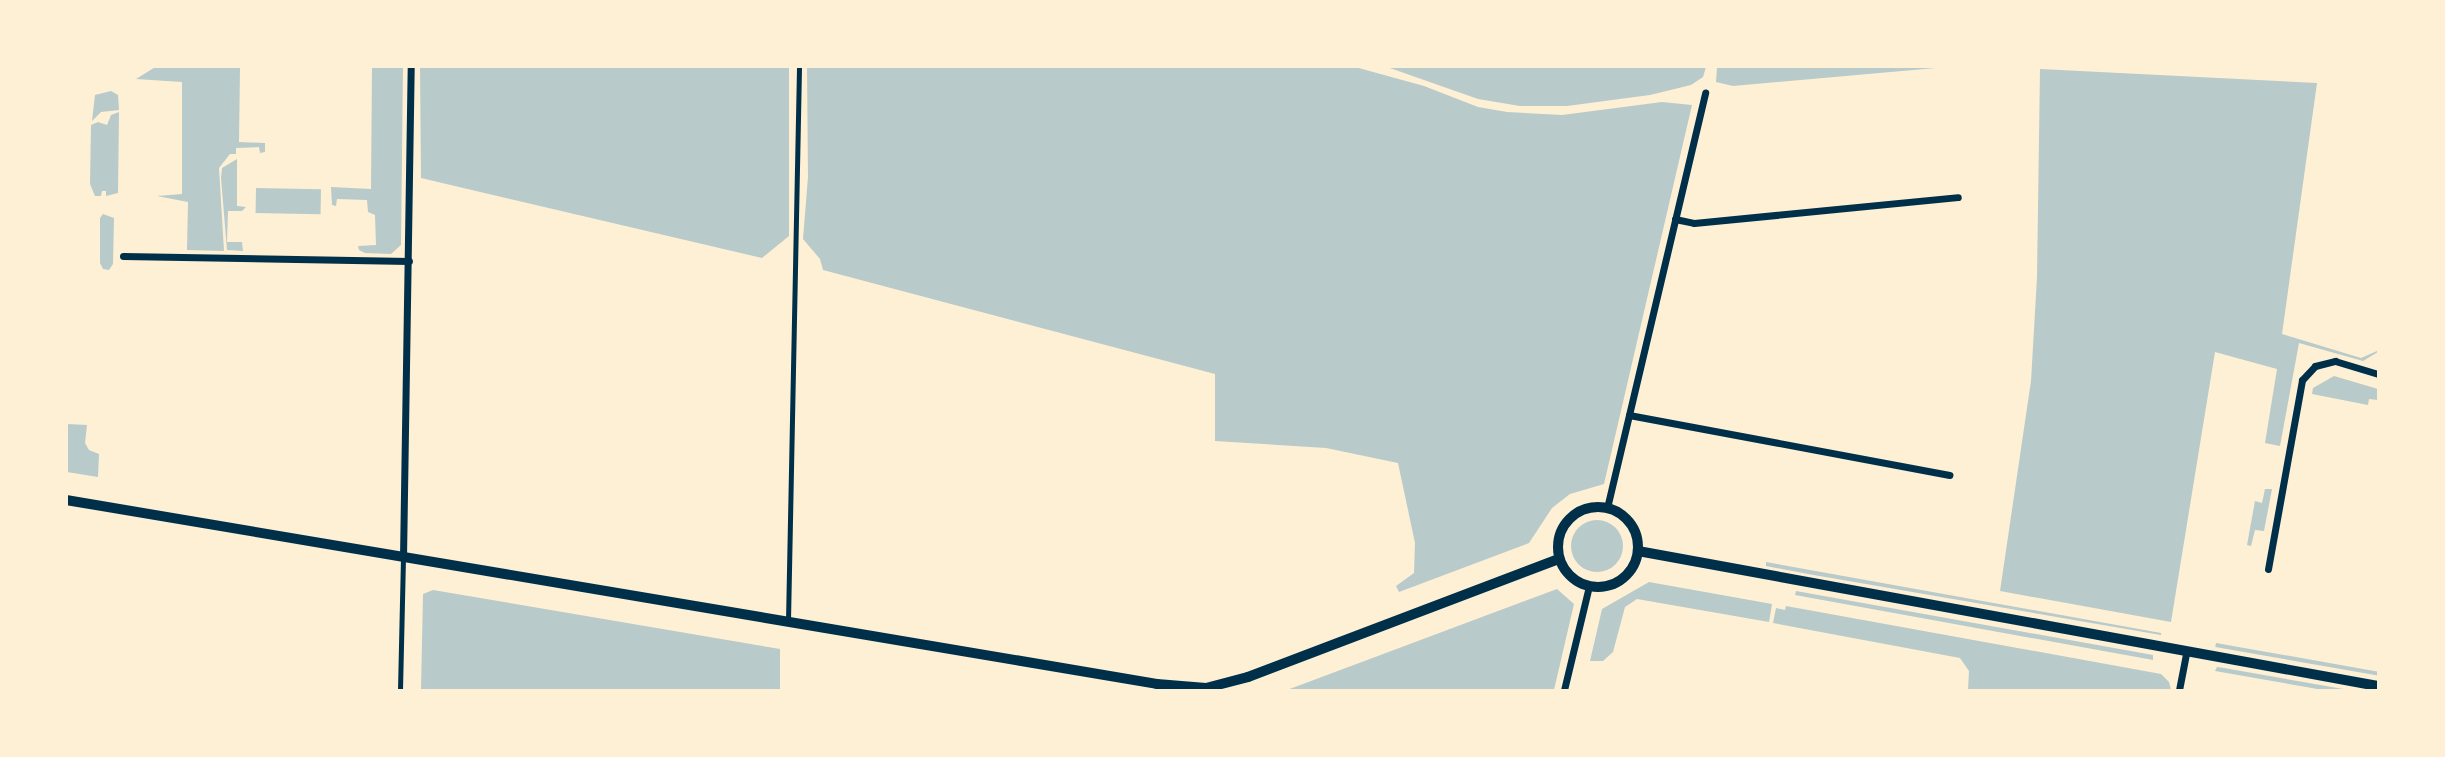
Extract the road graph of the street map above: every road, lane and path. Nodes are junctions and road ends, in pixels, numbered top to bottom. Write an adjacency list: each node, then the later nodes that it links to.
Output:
1 (411, 66): 7 (street)
2 (799, 66): 18 (lane)
3 (1705, 92): 5 (street)
4 (1958, 197): 5 (street)
5 (1675, 219): 9 (street)
6 (123, 256): 7 (street)
7 (409, 261): 14 (street)
8 (2378, 374): 16 (street)
9 (1629, 415): 10 (street); 12 (street)
10 (1948, 475)
11 (66, 500): 14 (street)
12 (1607, 508): 13 (street); 15 (street)
13 (1638, 551): 17 (street); 19 (street)
14 (403, 559): 18 (street); 22 (lane)
15 (1559, 559): 17 (street); 21 (street)
16 (2268, 569)
17 (1589, 586): 23 (street)
18 (788, 622): 21 (street)
19 (2186, 653): 20 (street); 24 (street)
20 (2378, 686)
21 (1206, 689)
22 (400, 691)
23 (1564, 691)
24 (2179, 691)

